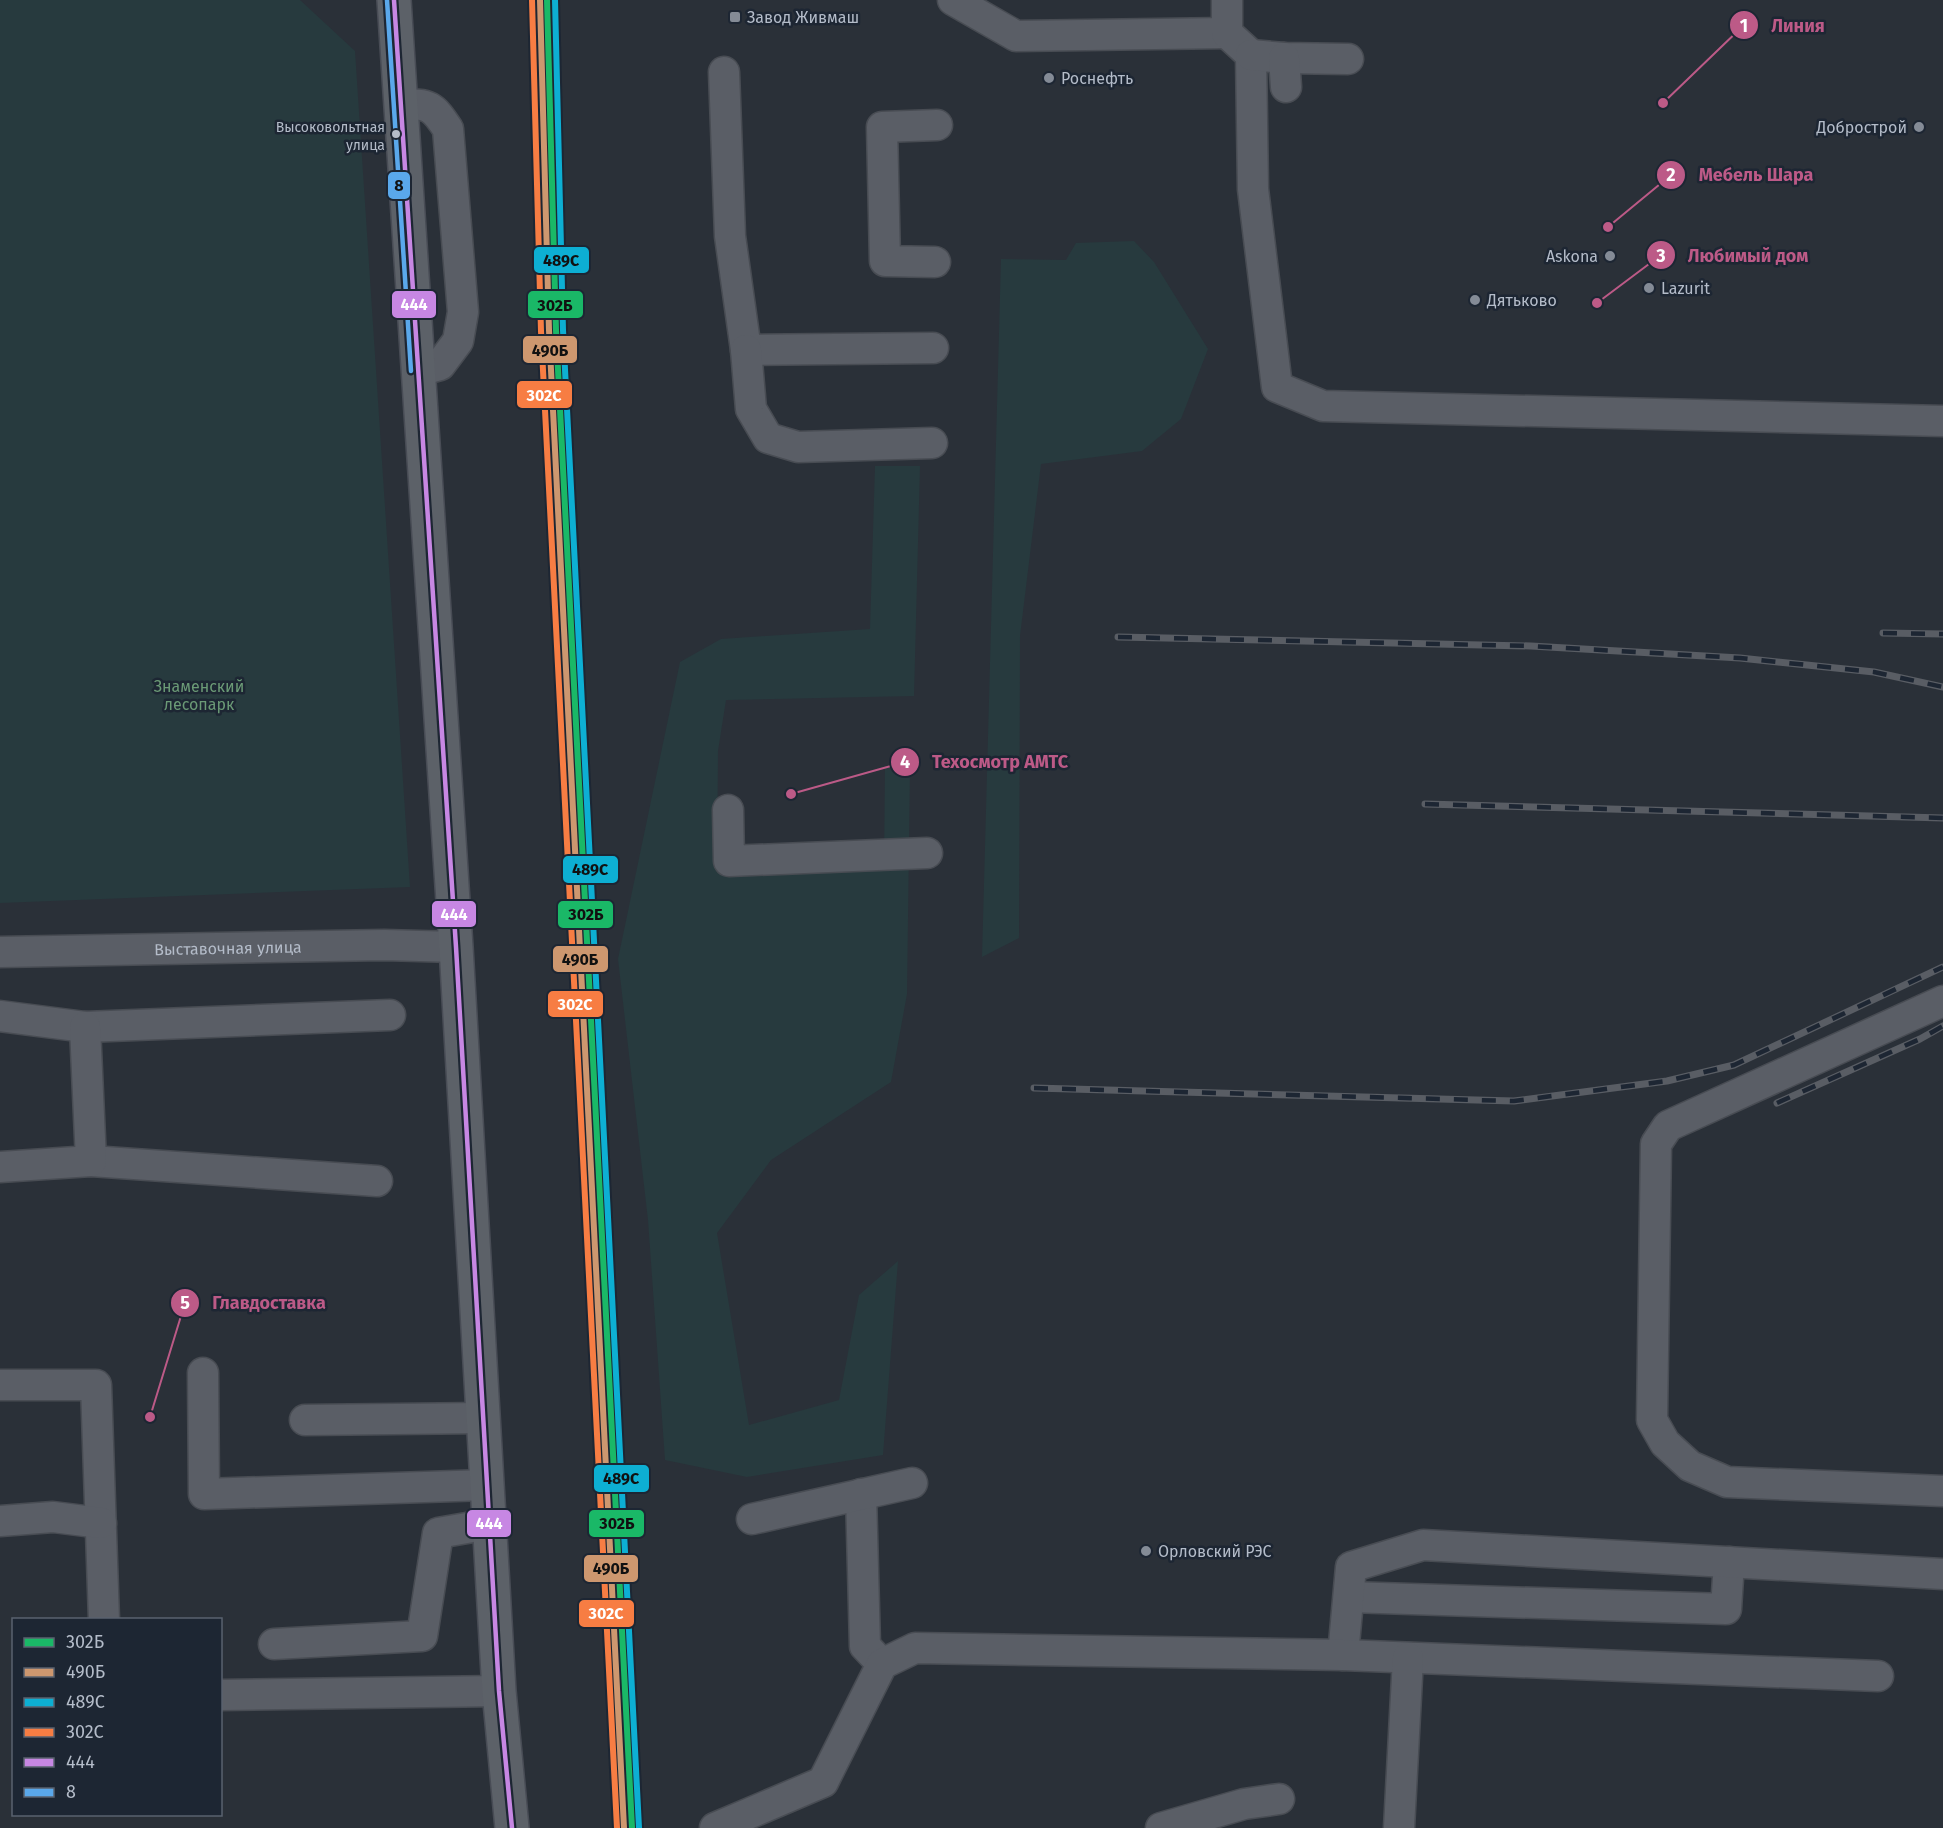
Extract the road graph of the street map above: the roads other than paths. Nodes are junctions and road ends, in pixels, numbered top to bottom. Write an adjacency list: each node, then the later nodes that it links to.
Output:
1 (394, 0): 8 (main road)
2 (953, 0): 4 (street)
3 (1227, 0): 4 (street)
4 (1227, 33): 5 (street)
5 (1251, 55): 6 (street); 14 (street)
6 (1348, 59)
7 (724, 72): 12 (street)
8 (401, 105): 13 (main road); 13 (street)
9 (937, 125): 10 (street)
10 (935, 262)
11 (933, 348): 12 (street)
12 (746, 350): 15 (street)
13 (418, 371): 18 (main road)
14 (1943, 421)
15 (932, 443)
16 (728, 810): 17 (street)
17 (927, 853)
18 (456, 947): 19 (street, Выставочная улица); 29 (main road)
19 (0, 952)
20 (1943, 1001): 33 (street)
21 (390, 1015): 23 (street)
22 (0, 1016): 23 (street)
23 (84, 1027): 24 (street)
24 (91, 1161): 25 (street); 26 (street)
25 (0, 1167)
26 (377, 1181)
27 (203, 1373): 32 (street)
28 (0, 1385): 37 (street)
29 (483, 1418): 30 (street); 32 (main road)
30 (304, 1420)
31 (912, 1483): 34 (street)
32 (487, 1485): 38 (main road)
33 (1943, 1491)
34 (861, 1494): 35 (street); 46 (street)
35 (752, 1519)
36 (0, 1521): 37 (street)
37 (101, 1523): 42 (street)
38 (490, 1524): 43 (street); 48 (main road)
39 (1729, 1562): 40 (street); 41 (street); 41 (street)
40 (1943, 1574)
41 (1348, 1597): 44 (street)
42 (104, 1618)
43 (274, 1644)
44 (1343, 1655): 45 (street); 46 (street)
45 (1408, 1658): 47 (street); 54 (street)
46 (882, 1664): 52 (street)
47 (1878, 1676)
48 (499, 1690): 49 (street); 51 (main road)
49 (222, 1695)
50 (1279, 1799): 53 (street)
51 (512, 1828)
52 (715, 1828)
53 (1161, 1828)
54 (1399, 1828)

